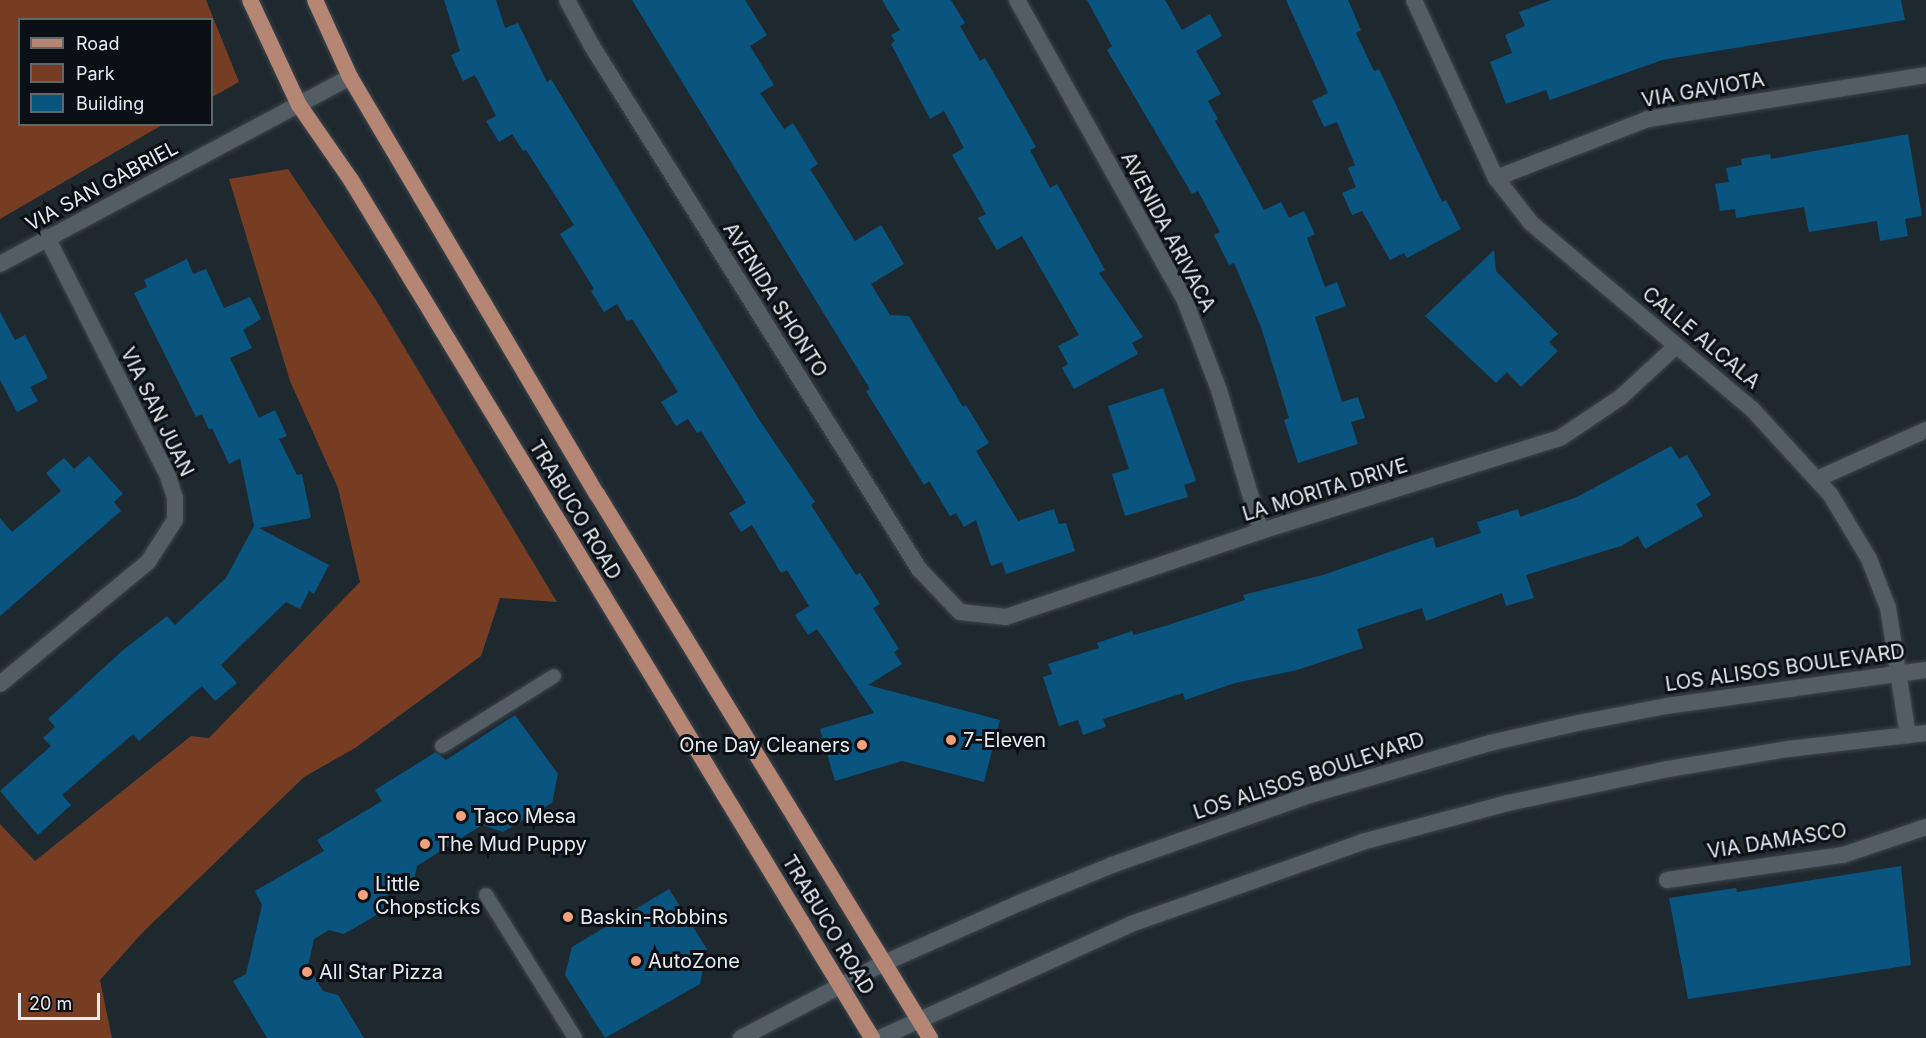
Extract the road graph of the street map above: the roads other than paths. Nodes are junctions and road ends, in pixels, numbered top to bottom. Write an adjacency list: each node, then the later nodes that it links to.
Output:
1 (249, 0): 8 (main road, TRABUCO ROAD)
2 (315, 0): 7 (main road, TRABUCO ROAD)
3 (567, 0): 16 (street, AVENIDA SHONTO)
4 (1017, 0): 15 (street, AVENIDA ARIVACA)
5 (1414, 0): 9 (street, CALLE ALCALA)
6 (1926, 75): 9 (street, VIA GAVIOTA)
7 (350, 77): 8 (street, VIA SAN GABRIEL); 27 (main road, TRABUCO ROAD)
8 (299, 105): 10 (street, VIA SAN GABRIEL); 28 (main road, TRABUCO ROAD)
9 (1496, 178): 12 (street, CALLE ALCALA)
10 (47, 237): 11 (street, VIA SAN GABRIEL); 20 (street, VIA SAN JUAN)
11 (0, 264)
12 (1676, 346): 14 (street, CALLE ALCALA); 15 (street, LA MORITA DRIVE)
13 (1926, 430): 14 (street)
14 (1817, 479): 18 (street, CALLE ALCALA)
15 (1260, 531): 16 (street, LA MORITA DRIVE)
16 (960, 612)
17 (1926, 670): 18 (street, LOS ALISOS BOULEVARD)
18 (1900, 672): 22 (street, CALLE ALCALA); 27 (street, LOS ALISOS BOULEVARD)
19 (554, 676): 23 (lane)
20 (0, 684)
21 (1926, 733): 22 (street)
22 (1908, 735): 29 (street)
23 (442, 747)
24 (1926, 827): 25 (street, VIA DAMASCO)
25 (1667, 880)
26 (486, 895): 30 (lane)
27 (884, 963): 28 (street, LOS ALISOS BOULEVARD); 29 (main road, TRABUCO ROAD)
28 (842, 987): 31 (street, LOS ALISOS BOULEVARD); 32 (main road, TRABUCO ROAD)
29 (919, 1020): 33 (street); 34 (main road, TRABUCO ROAD)
30 (575, 1038)
31 (741, 1038)
32 (872, 1038)
33 (880, 1038)
34 (930, 1038)

